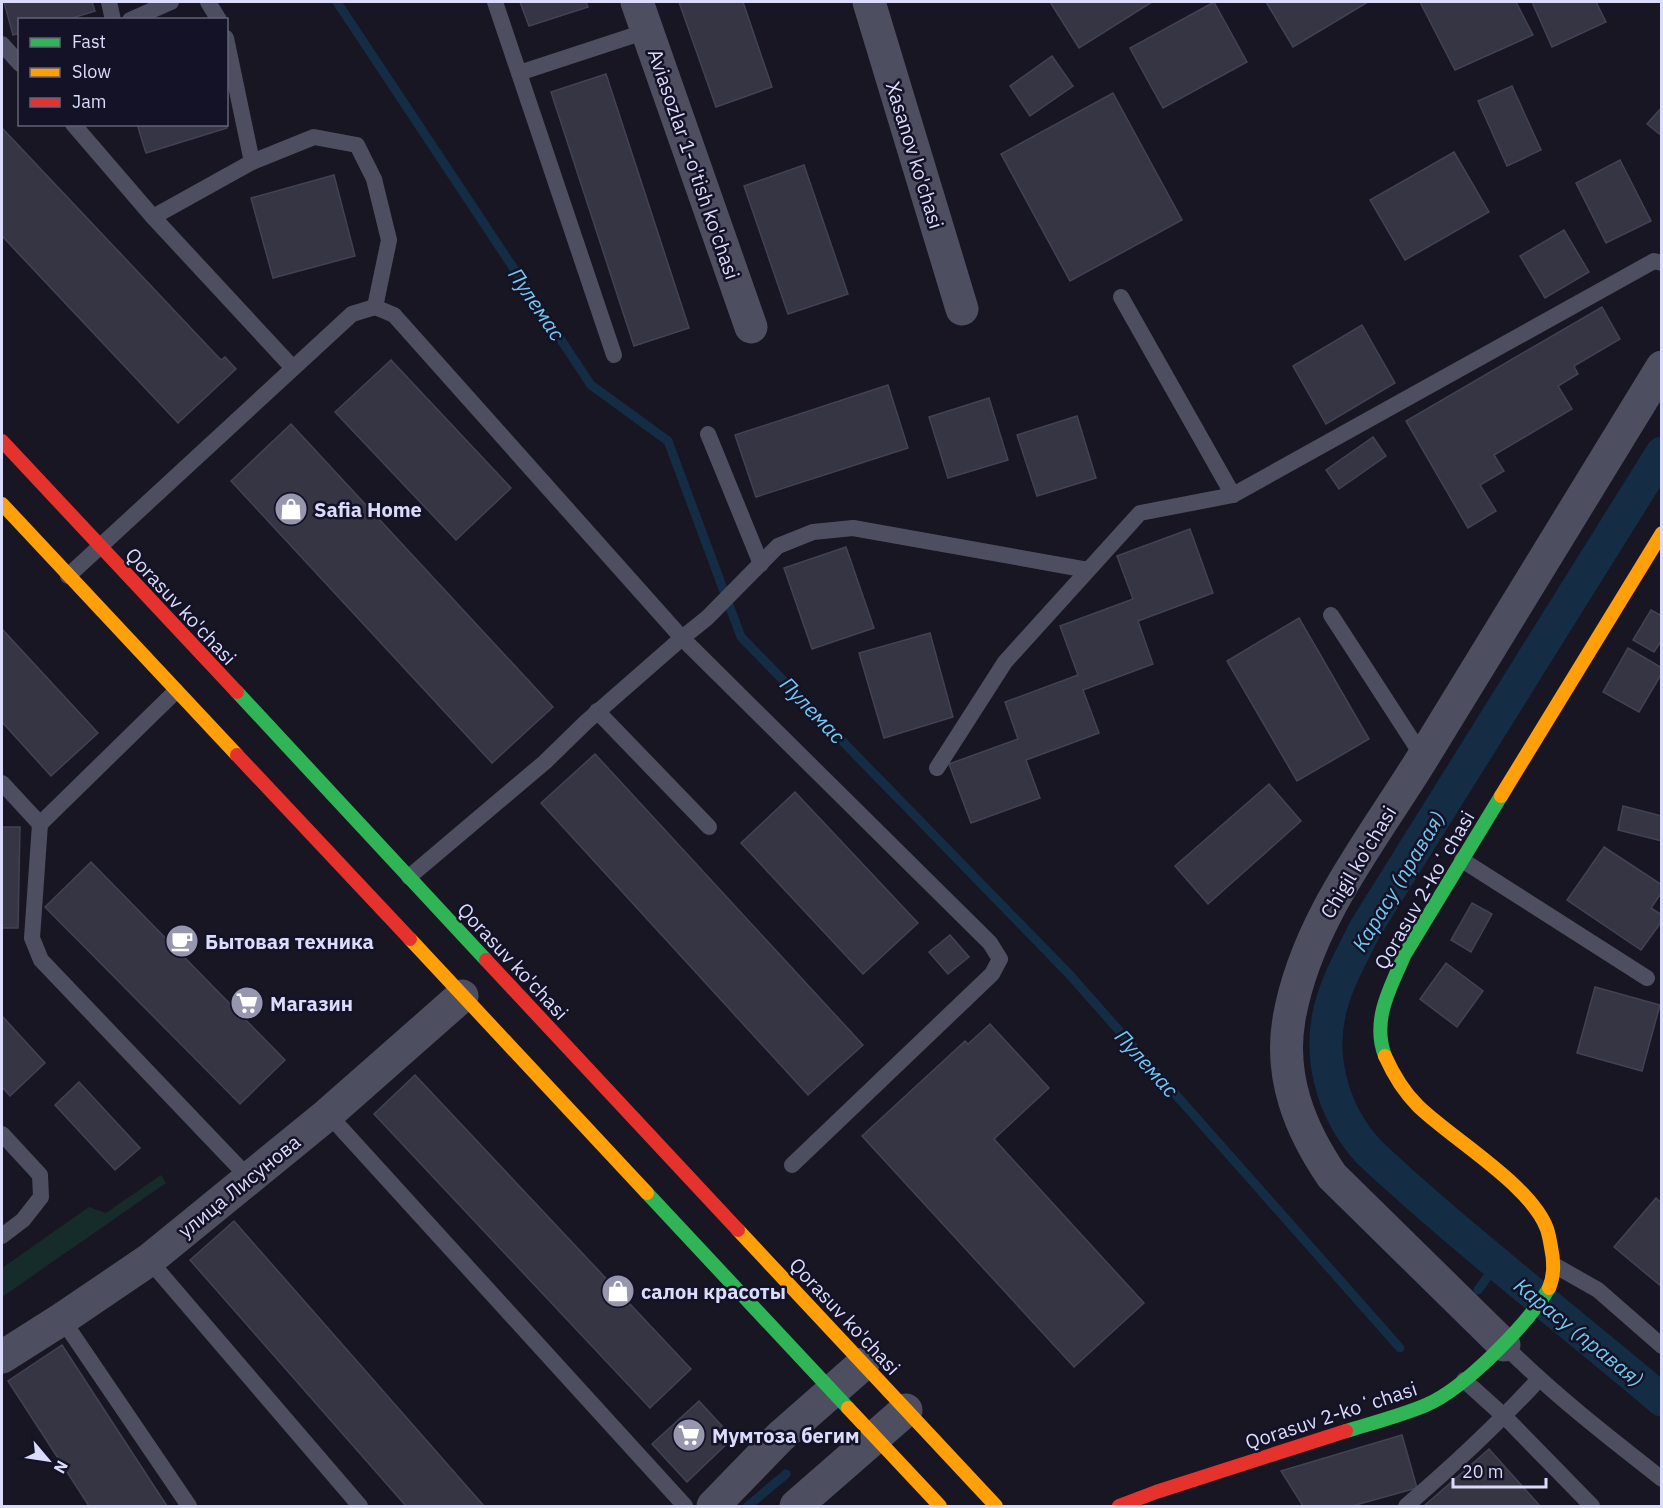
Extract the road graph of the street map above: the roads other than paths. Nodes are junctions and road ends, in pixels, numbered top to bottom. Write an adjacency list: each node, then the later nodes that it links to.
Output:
1 (109, 2): 7 (lane)
2 (171, 2): 8 (lane)
3 (208, 2): 9 (lane)
4 (495, 2): 13 (lane)
5 (869, 2): 20 (street, Xasanov ko'chasi)
6 (642, 16): 13 (lane); 21 (street, Aviasozlar 1-o'tish ko'chasi)
7 (113, 18)
8 (135, 18)
9 (218, 18)
10 (2, 44): 12 (lane)
11 (228, 48): 15 (lane)
12 (18, 62)
13 (519, 73): 22 (lane)
14 (75, 126): 16 (lane)
15 (252, 162): 16 (lane); 19 (lane)
16 (153, 217): 24 (lane)
17 (1662, 263): 27 (lane)
18 (1121, 297): 27 (lane)
19 (375, 307): 24 (lane); 35 (lane)
20 (962, 309)
21 (751, 327)
22 (614, 354)
23 (1662, 367): 38 (street, Chigil ko'chasi)
24 (293, 368): 30 (lane)
25 (708, 434): 31 (lane)
26 (2, 441): 30 (main road, Qorasuv ko'chasi)
27 (1233, 495): 32 (lane)
28 (2, 504): 33 (main road)
29 (1660, 541): 43 (main road, Qorasuv 2-koʻchasi)
30 (100, 547): 33 (lane); 44 (main road, Qorasuv ko'chasi)
31 (761, 564): 32 (lane); 35 (lane)
32 (1088, 570): 39 (lane)
33 (68, 576): 36 (main road)
34 (1331, 615): 38 (lane)
35 (682, 638): 37 (lane); 49 (lane)
36 (176, 691): 41 (lane); 46 (main road)
37 (597, 711): 42 (lane); 44 (lane)
38 (1423, 757): 55 (street, Chigil ko'chasi)
39 (937, 768)
40 (2, 783): 41 (lane)
41 (40, 824): 50 (lane)
42 (709, 827)
43 (1462, 860): 45 (lane); 53 (main road, Qorasuv 2-koʻchasi)
44 (409, 878): 58 (main road, Qorasuv ko'chasi)
45 (1647, 978)
46 (462, 996): 47 (street, улица Лисунова); 61 (main road)
47 (328, 1114): 50 (street, улица Лисунова); 68 (lane)
48 (2, 1134): 51 (lane)
49 (792, 1165)
50 (249, 1177): 52 (street, улица Лисунова)
51 (2, 1236)
52 (149, 1260): 54 (street, улица Лисунова); 67 (lane)
53 (1554, 1265): 55 (main road, Qorasuv 2-koʻchasi); 56 (lane)
54 (62, 1319): 57 (street, улица Лисунова); 66 (lane)
55 (1514, 1334): 59 (lane); 60 (main road, Qorasuv 2-koʻchasi)
56 (1662, 1346)
57 (2, 1357)
58 (863, 1364): 61 (street); 62 (main road, Qorasuv ko'chasi)
59 (1539, 1379): 63 (lane); 65 (lane)
60 (1464, 1380): 63 (lane); 73 (main road, Qorasuv 2-koʻchasi)
61 (832, 1391): 64 (main road); 69 (street)
62 (906, 1410): 64 (street); 72 (main road, Qorasuv ko'chasi)
63 (1504, 1417): 74 (lane); 75 (lane)
64 (875, 1437): 70 (street); 71 (main road)
65 (1662, 1479)
66 (189, 1506)
67 (360, 1506)
68 (685, 1506)
69 (713, 1506)
70 (796, 1506)
71 (940, 1506)
72 (996, 1506)
73 (1119, 1506)
74 (1406, 1506)
75 (1592, 1506)

